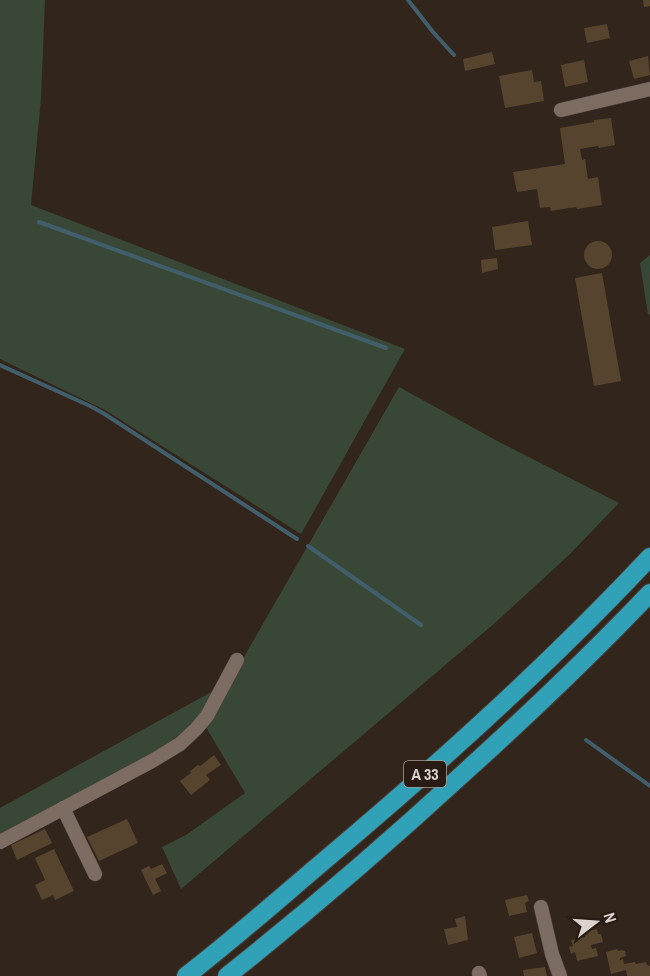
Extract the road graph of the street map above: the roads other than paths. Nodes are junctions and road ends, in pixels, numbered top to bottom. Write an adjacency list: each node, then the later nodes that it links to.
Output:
1 (650, 89): 2 (street)
2 (561, 110)
3 (650, 557): 10 (highway, A 33)
4 (650, 593): 11 (highway, A 33)
5 (237, 660): 6 (street)
6 (63, 808): 7 (street); 8 (street)
7 (0, 842)
8 (95, 873)
9 (541, 907): 12 (street)
10 (186, 976)
11 (226, 976)
12 (560, 976)

